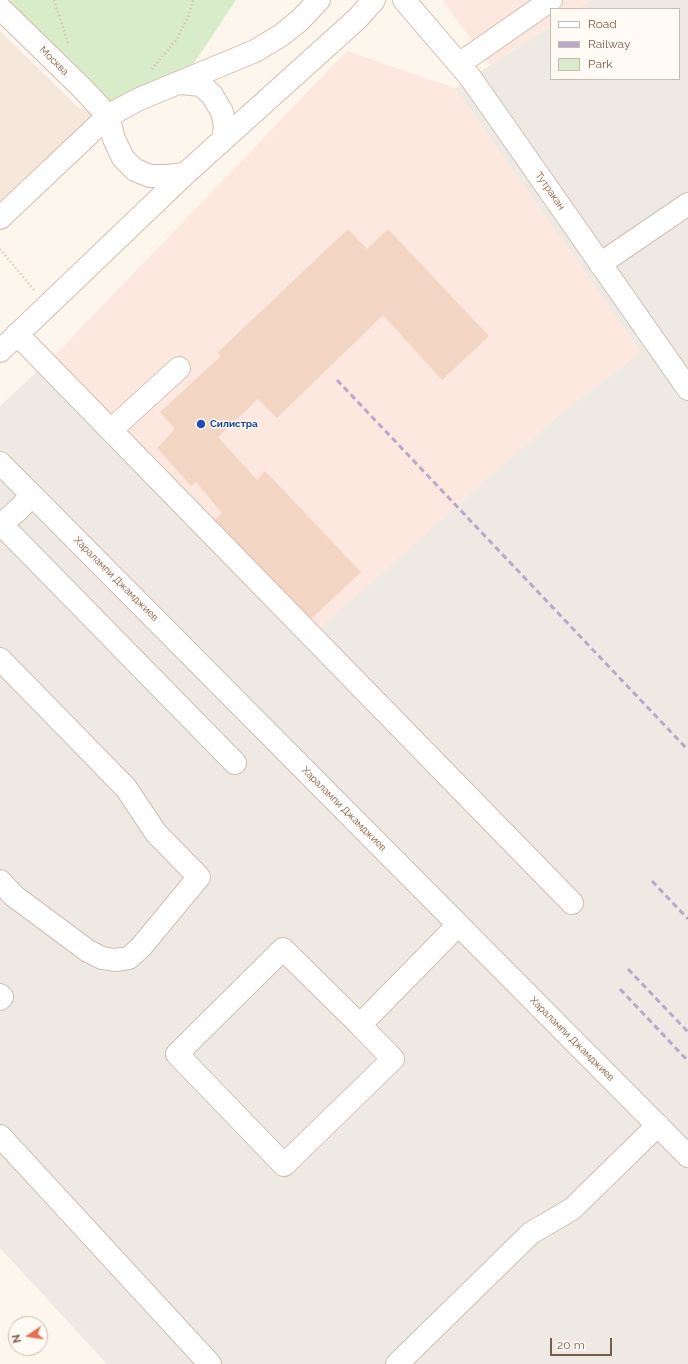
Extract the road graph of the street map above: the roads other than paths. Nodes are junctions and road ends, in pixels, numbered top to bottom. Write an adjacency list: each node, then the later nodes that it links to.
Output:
1 (319, 0): 7 (street)
2 (374, 0): 9 (street)
3 (404, 0): 6 (street, Тутракан)
4 (551, 0): 6 (street)
5 (0, 8): 8 (street, Москва)
6 (459, 64): 13 (street, Тутракан)
7 (181, 82): 8 (street); 9 (street)
8 (108, 116): 10 (street); 12 (street)
9 (223, 140): 10 (street)
10 (185, 174): 14 (street)
11 (688, 204): 13 (street)
12 (0, 218)
13 (600, 264): 17 (street, Тутракан)
14 (17, 334): 15 (street); 18 (street)
15 (0, 350)
16 (179, 368): 18 (street)
17 (688, 389)
18 (111, 430): 25 (street)
19 (0, 463): 20 (street, Харалампи Джамджиев)
20 (32, 495): 21 (street); 26 (street, Харалампи Джамджиев)
21 (0, 524): 23 (street)
22 (0, 659): 24 (street)
23 (235, 763)
24 (0, 881)
25 (572, 903)
26 (458, 925): 29 (street); 30 (street, Харалампи Джамджиев)
27 (0, 995): 28 (street)
28 (0, 999)
29 (360, 1025): 29 (street)
30 (658, 1125): 32 (street, Харалампи Джамджиев); 34 (street)
31 (0, 1136): 33 (street)
32 (688, 1156)
33 (210, 1364)
34 (397, 1364)

